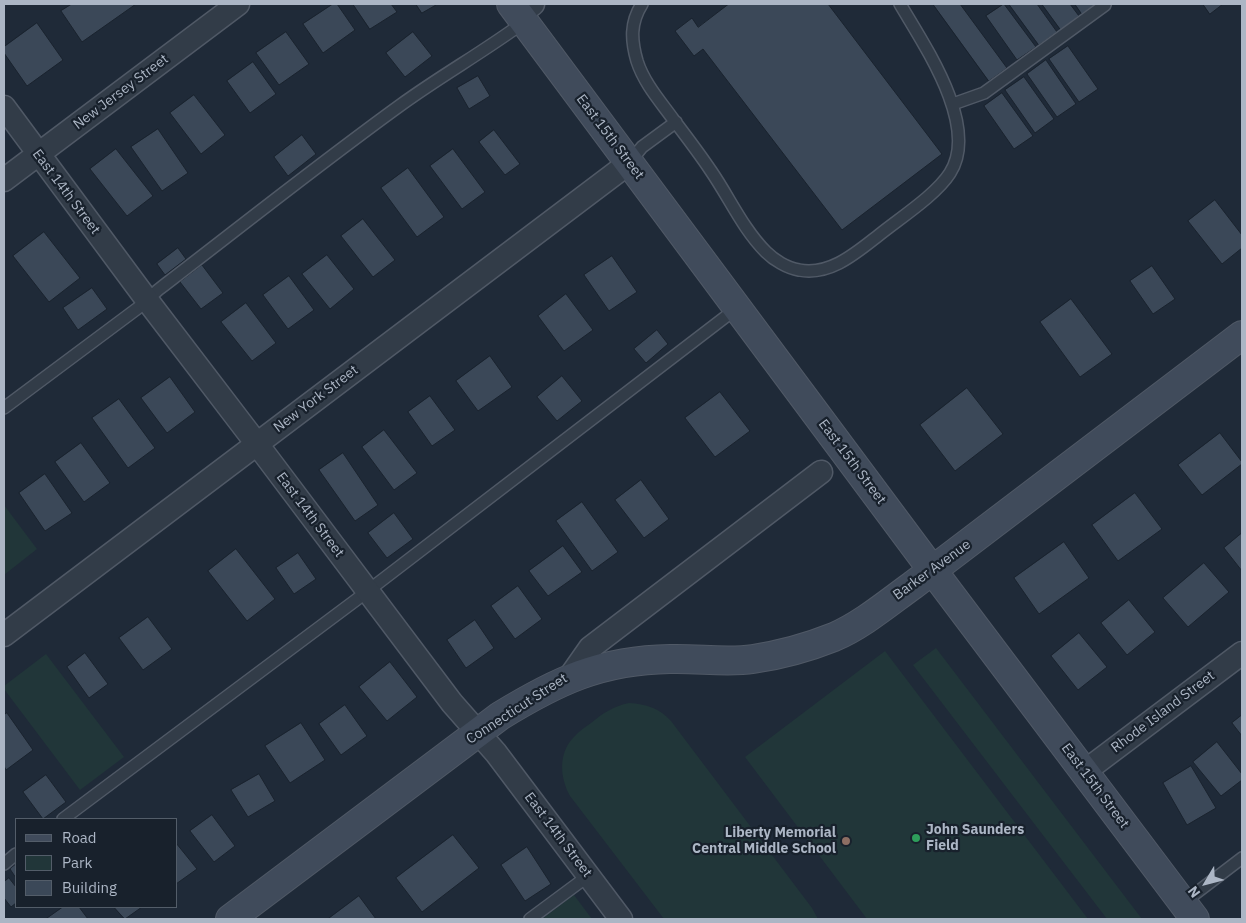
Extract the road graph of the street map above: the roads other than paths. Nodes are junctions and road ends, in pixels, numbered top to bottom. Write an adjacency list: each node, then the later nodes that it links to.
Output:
1 (238, 4): 9 (street, New Jersey Street)
2 (642, 4): 8 (lane)
3 (900, 4): 6 (lane)
4 (1105, 5): 6 (lane)
5 (522, 11): 10 (street, East 15th Street); 12 (lane)
6 (953, 104): 8 (lane)
7 (4, 107): 9 (street, East 14th Street)
8 (676, 122): 10 (lane)
9 (38, 154): 11 (street, New Jersey Street); 12 (street, East 14th Street)
10 (629, 163): 13 (street, East 15th Street); 16 (street, New York Street)
11 (4, 180)
12 (147, 300): 15 (lane); 16 (street, East 14th Street)
13 (737, 308): 18 (street, East 15th Street); 19 (lane)
14 (1242, 335): 18 (street, Barker Avenue)
15 (4, 408)
16 (257, 444): 19 (street, East 14th Street); 20 (street, New York Street)
17 (821, 472): 22 (street, Connecticut Street)
18 (933, 571): 22 (street, Barker Avenue); 24 (street, East 15th Street)
19 (368, 591): 23 (street, East 14th Street); 25 (lane)
20 (4, 635)
21 (1242, 653): 24 (street, Rhode Island Street)
22 (569, 678): 23 (street, Connecticut Street)
23 (478, 732): 29 (street, East 14th Street); 31 (street, Connecticut Street)
24 (1084, 772): 30 (street, East 15th Street)
25 (64, 818)
26 (15, 855): 28 (lane)
27 (1242, 858): 30 (lane)
28 (4, 864)
29 (588, 876): 32 (lane); 33 (street, East 14th Street)
30 (1189, 911)
31 (230, 919)
32 (530, 919)
33 (621, 919)

